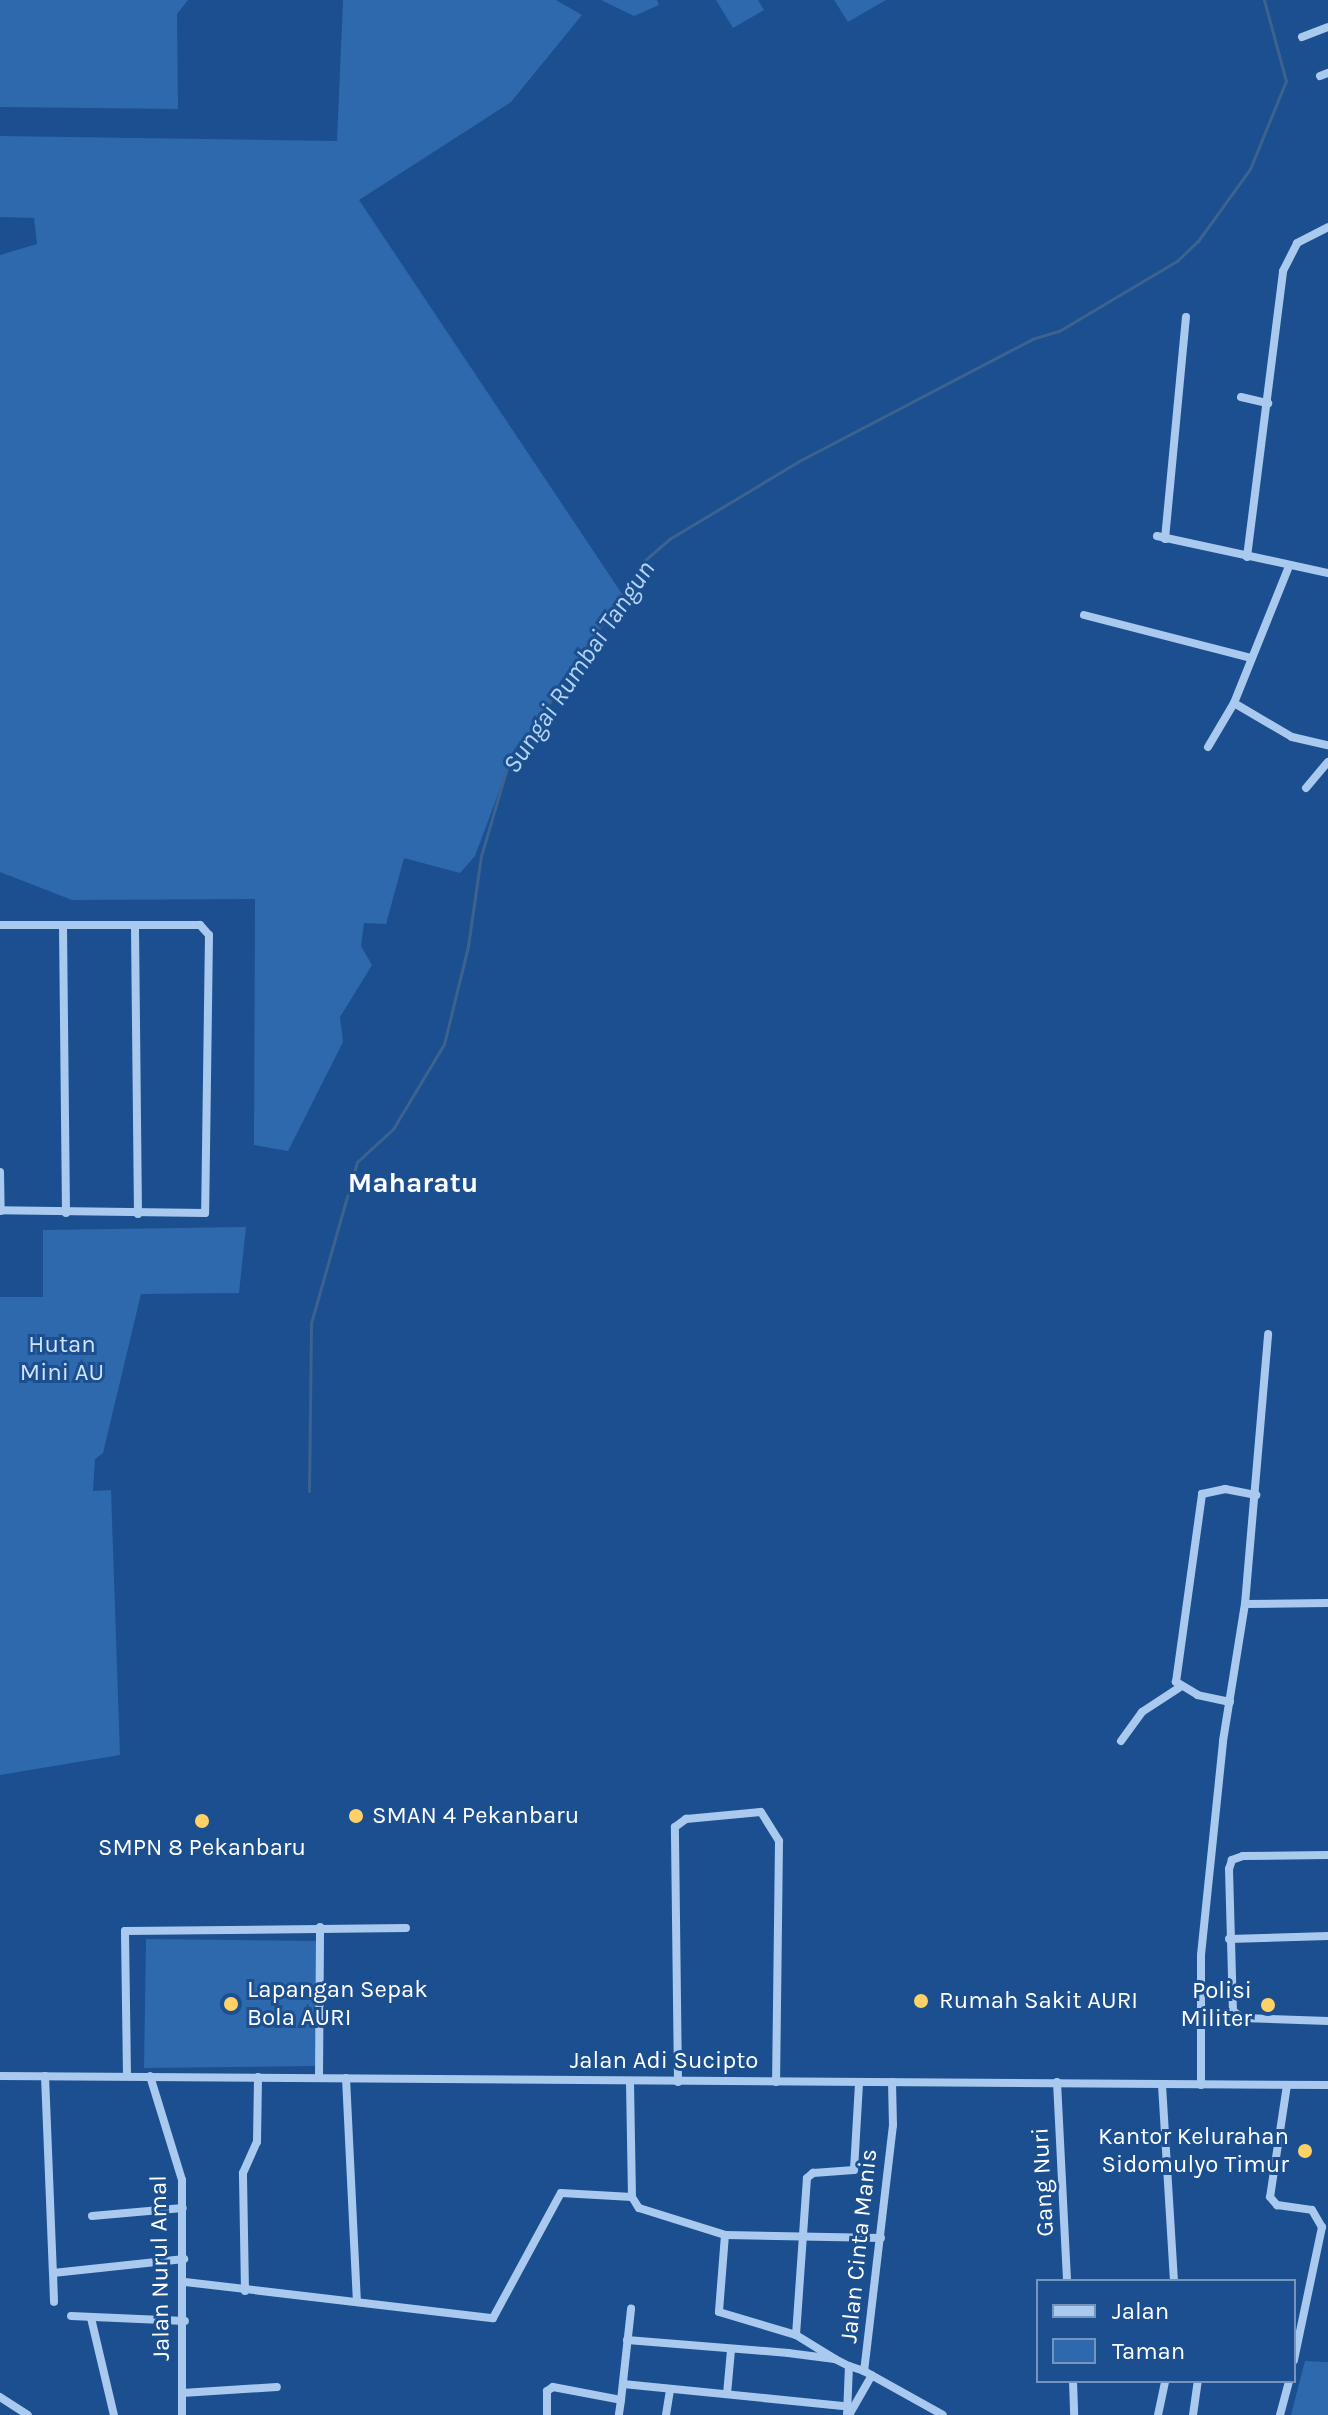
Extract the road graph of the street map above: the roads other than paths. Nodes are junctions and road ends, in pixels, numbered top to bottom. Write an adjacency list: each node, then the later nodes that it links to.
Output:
1 (1328, 27): 2 (street)
2 (1302, 37)
3 (1328, 227): 6 (street)
4 (1186, 317): 7 (street)
5 (1241, 397): 6 (street)
6 (1268, 403): 7 (street)
7 (1247, 557): 8 (street)
8 (1289, 566): 9 (street); 11 (street)
9 (1328, 573)
10 (1084, 615): 11 (street)
11 (1252, 658): 12 (street)
12 (1234, 703): 13 (street); 14 (street)
13 (1328, 745)
14 (1208, 747)
15 (1328, 762): 16 (street)
16 (1306, 788)
17 (0, 925): 18 (street)
18 (63, 926): 19 (street); 22 (street)
19 (135, 928): 23 (street); 23 (street)
20 (0, 1172): 21 (street)
21 (0, 1210): 22 (street)
22 (66, 1213): 23 (street)
23 (138, 1214)
24 (1268, 1334): 25 (street)
25 (1256, 1495): 27 (street); 28 (street)
26 (1328, 1603): 27 (street)
27 (1245, 1604): 29 (street)
28 (1180, 1687): 29 (street); 30 (street)
29 (1230, 1702): 51 (street)
30 (1121, 1741)
31 (1328, 1855): 35 (street)
32 (320, 1927): 33 (street); 39 (street); 42 (street)
33 (406, 1928)
34 (1328, 1936): 35 (street)
35 (1229, 1939): 36 (street)
36 (1328, 2021)
37 (0, 2076): 38 (street, Jalan Adi Sucipto)
38 (45, 2076): 39 (street, Jalan Adi Sucipto); 61 (street)
39 (127, 2076): 40 (street, Jalan Adi Sucipto)
40 (150, 2076): 41 (street, Jalan Adi Sucipto); 55 (street, Jalan Nurul Amal)
41 (258, 2077): 42 (street, Jalan Adi Sucipto); 65 (street)
42 (319, 2078): 43 (street, Jalan Adi Sucipto)
43 (346, 2078): 44 (street, Jalan Adi Sucipto); 67 (street)
44 (630, 2081): 45 (street, Jalan Adi Sucipto); 54 (street)
45 (678, 2082): 46 (street, Jalan Adi Sucipto); 46 (street)
46 (776, 2082): 47 (street, Jalan Adi Sucipto)
47 (859, 2082): 48 (street, Jalan Adi Sucipto); 58 (street)
48 (892, 2082): 49 (street, Jalan Adi Sucipto); 59 (street, Jalan Cinta Manis)
49 (1057, 2082): 50 (street, Jalan Adi Sucipto); 62 (street, Gang Nuri)
50 (1162, 2085): 51 (street, Jalan Adi Sucipto); 63 (street)
51 (1201, 2085): 52 (street, Jalan Adi Sucipto)
52 (1287, 2085): 53 (street, Jalan Adi Sucipto); 75 (street)
53 (1328, 2085)
54 (632, 2197): 57 (street); 67 (street)
55 (183, 2208): 56 (street); 60 (street, Jalan Nurul Amal)
56 (92, 2216)
57 (725, 2235): 58 (street); 72 (street)
58 (805, 2237): 59 (street); 72 (street)
59 (881, 2238): 78 (street, Jalan Cinta Manis)
60 (184, 2259): 61 (street); 64 (street, Jalan Nurul Amal)
61 (53, 2273): 66 (street)
62 (1067, 2279)
63 (1174, 2279)
64 (185, 2282): 65 (street); 71 (street, Jalan Nurul Amal)
65 (245, 2291): 67 (street)
66 (54, 2302)
67 (357, 2302)
68 (631, 2309): 73 (street)
69 (71, 2316): 70 (street)
70 (91, 2318): 71 (street); 92 (street)
71 (185, 2321): 86 (street, Jalan Nurul Amal)
72 (796, 2335): 76 (street)
73 (627, 2340): 74 (street); 83 (street)
74 (731, 2350): 76 (street); 87 (street)
75 (1296, 2350)
76 (835, 2359): 77 (street)
77 (849, 2366): 78 (street); 90 (street)
78 (868, 2373): 90 (street); 97 (street, Jalan Cinta Manis)
79 (1073, 2383): 98 (street)
80 (1165, 2383): 99 (street)
81 (1198, 2383): 100 (street)
82 (1288, 2383): 101 (street)
83 (623, 2384): 85 (street); 89 (street)
84 (277, 2387): 86 (street)
85 (670, 2391): 87 (street); 96 (street)
86 (182, 2393): 93 (street, Jalan Nurul Amal)
87 (727, 2394): 90 (street)
88 (0, 2397): 91 (street)
89 (621, 2400): 94 (street); 95 (street)
90 (847, 2412)
91 (28, 2415)
92 (114, 2415)
93 (182, 2415)
94 (547, 2415)
95 (619, 2415)
96 (666, 2415)
97 (943, 2415)
98 (1074, 2415)
99 (1158, 2415)
100 (1193, 2415)
101 (1280, 2415)

